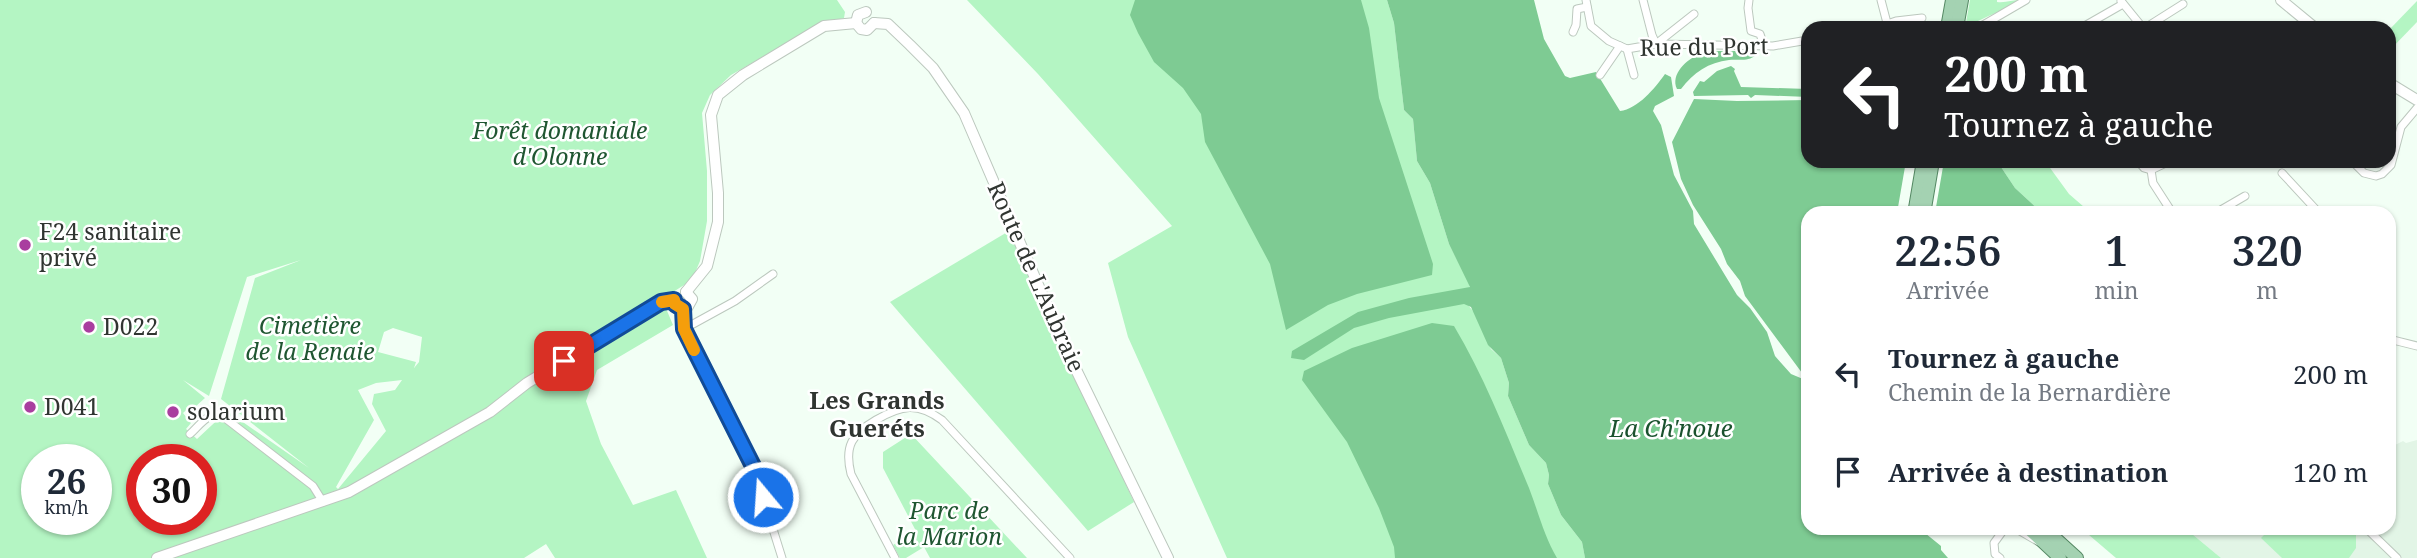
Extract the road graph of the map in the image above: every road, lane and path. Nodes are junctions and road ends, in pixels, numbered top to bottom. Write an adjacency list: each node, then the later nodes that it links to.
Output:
1 (1643, 0): 27 (street)
2 (1749, 0): 28 (street)
3 (1881, 0): 14 (street)
4 (1952, 0): 16 (main road)
5 (1962, 0): 17 (main road)
6 (2026, 0): 18 (street)
7 (2281, 0): 22 (street)
8 (2122, 2): 19 (street); 20 (street)
9 (1586, 4): 25 (street); 29 (street, Rue du Port)
10 (2183, 4): 21 (street)
11 (867, 6): 23 (street); 24 (street)
12 (1694, 14): 27 (street)
13 (1922, 18): 15 (street)
14 (1886, 21)
15 (1901, 21)
16 (1948, 21)
17 (1958, 21)
18 (1990, 21)
19 (2092, 21)
20 (2138, 21)
21 (2155, 21)
22 (2306, 21)
23 (856, 23): 24 (street); 51 (street)
24 (874, 23): 69 (street, Route de L'Aubraie)
25 (1573, 32)
26 (1801, 41): 28 (street, Rue du Port)
27 (1657, 44): 28 (street, Rue du Port); 29 (street, Rue du Port)
28 (1764, 46)
29 (1623, 48): 30 (street); 31 (street)
30 (1600, 75)
31 (1634, 75)
32 (2396, 87): 33 (street)
33 (2417, 99)
34 (2417, 108): 35 (street)
35 (2396, 146)
36 (1922, 168): 45 (main road)
37 (1932, 168): 46 (main road)
38 (2144, 168): 42 (street)
39 (2155, 168): 42 (street)
40 (2359, 168): 41 (street)
41 (2387, 168)
42 (2151, 170): 47 (street)
43 (2282, 173): 49 (street)
44 (2245, 196): 48 (street)
45 (1915, 206)
46 (1925, 206)
47 (2168, 206)
48 (2228, 206)
49 (2310, 206)
50 (773, 274): 54 (street)
51 (686, 292): 52 (street); 53 (street)
52 (674, 300): 53 (street); 58 (street)
53 (683, 309): 54 (street)
54 (684, 329): 66 (street)
55 (2396, 341): 56 (street)
56 (2417, 346)
57 (190, 434): 58 (street)
58 (323, 502): 65 (street)
59 (2001, 535): 70 (street)
60 (2025, 535): 64 (street)
61 (2035, 535): 64 (main road)
62 (2052, 535): 72 (main road)
63 (2373, 535): 73 (street)
64 (2045, 544): 71 (main road)
65 (157, 558)
66 (782, 558)
67 (895, 558): 68 (street)
68 (1070, 558)
69 (1168, 558)
70 (2000, 558)
71 (2060, 558)
72 (2077, 558)
73 (2397, 558)

